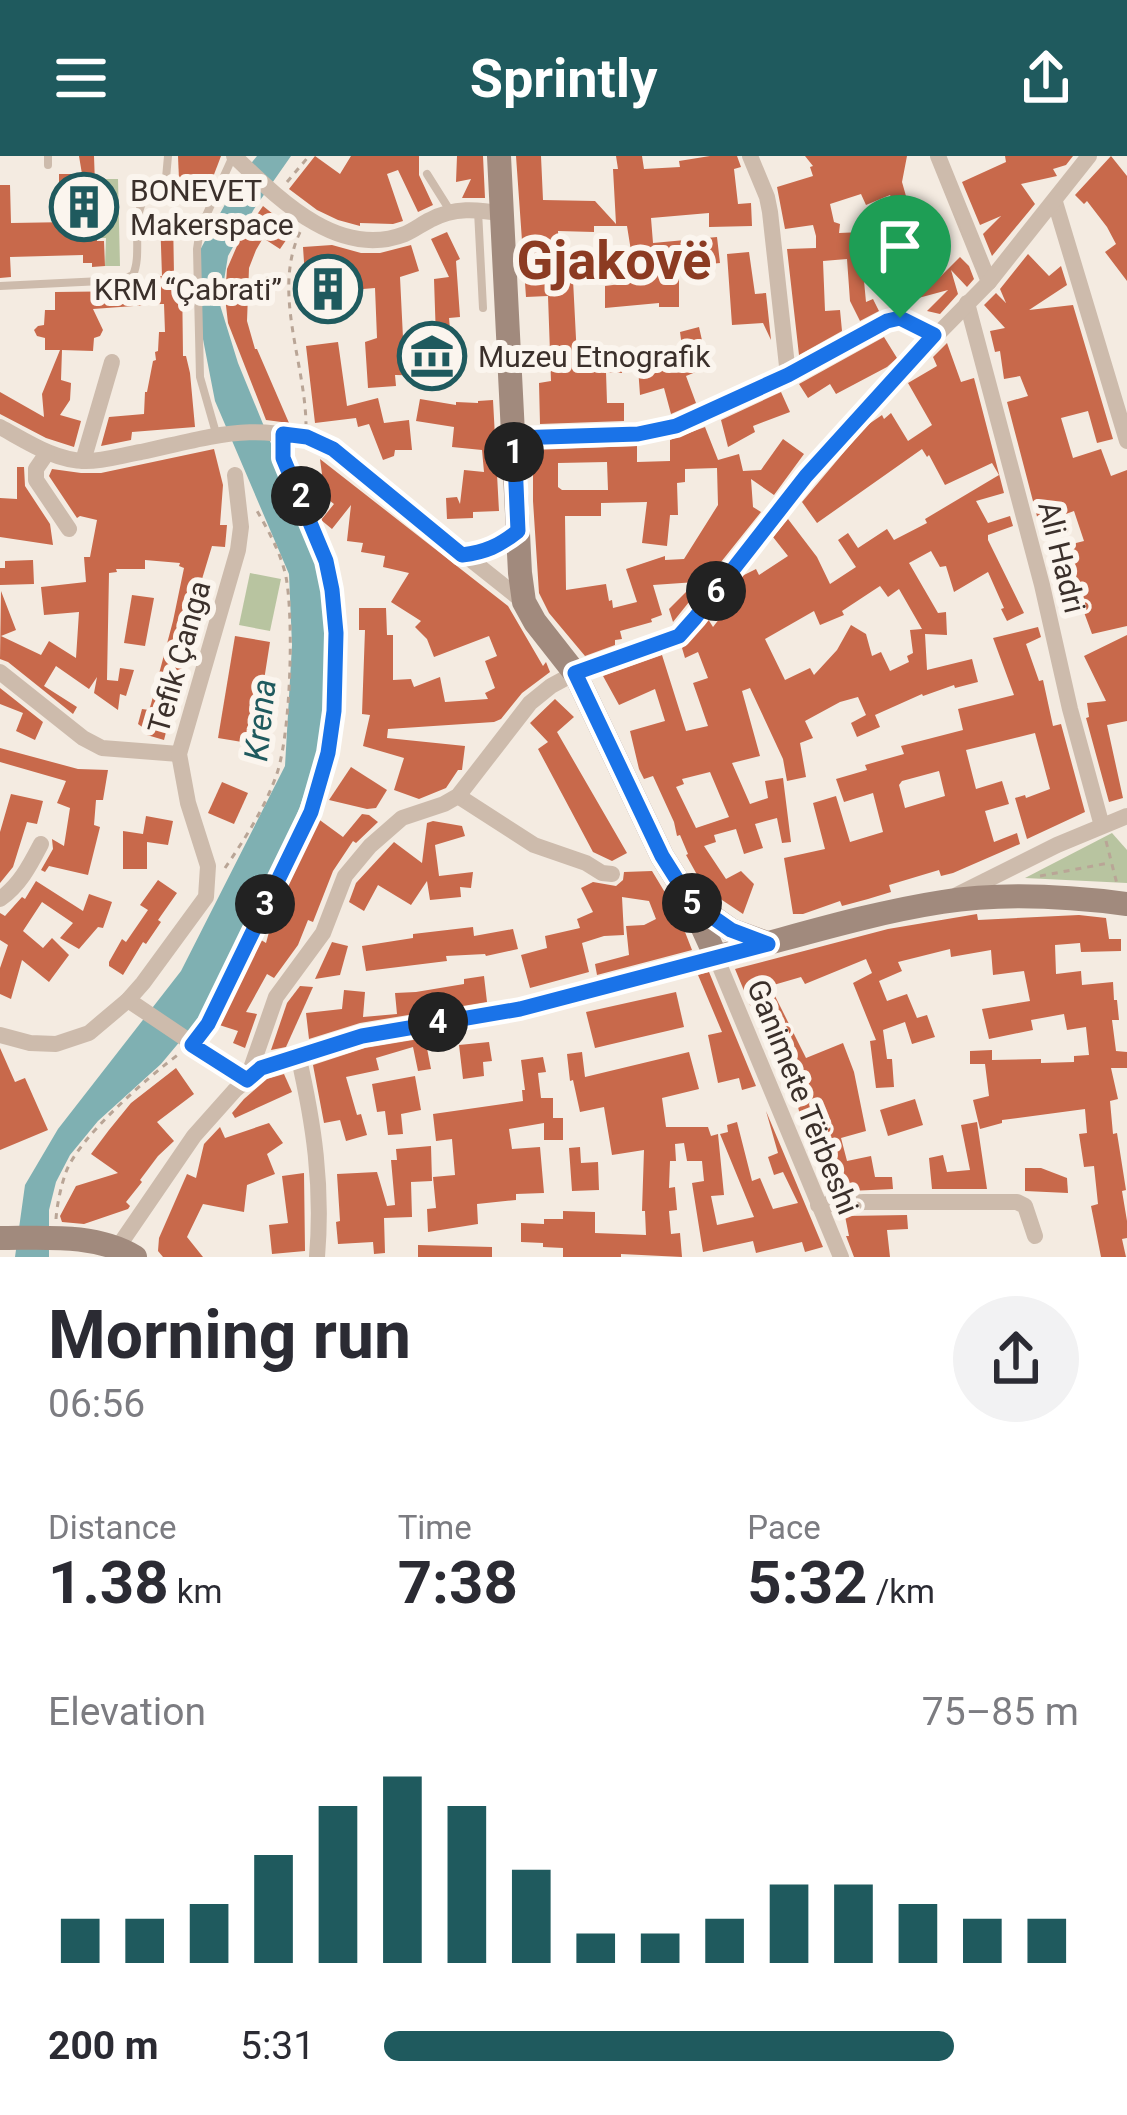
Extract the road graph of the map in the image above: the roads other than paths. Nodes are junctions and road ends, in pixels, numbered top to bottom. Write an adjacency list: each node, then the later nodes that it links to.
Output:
1 (168, 156): 12 (lane)
2 (500, 156): 10 (main road)
3 (750, 156): 17 (street)
4 (938, 156): 11 (street)
5 (1089, 156): 8 (street)
6 (238, 160): 9 (street); 19 (lane)
7 (427, 174): 9 (lane)
8 (1055, 202): 11 (street); 21 (street)
9 (450, 211): 10 (street)
10 (491, 212): 14 (lane); 20 (main road)
11 (989, 282): 13 (street)
12 (0, 286)
13 (967, 303): 15 (street); 34 (street, Ali Hadri)
14 (483, 308)
15 (934, 335): 17 (street); 30 (street)
16 (112, 362): 23 (street)
17 (788, 375): 20 (street)
18 (0, 427): 22 (street)
19 (219, 433): 23 (street); 27 (street)
20 (514, 438): 26 (main road)
21 (1127, 441)
22 (47, 453): 23 (street); 25 (street)
23 (83, 461)
24 (235, 476): 31 (street, Tefik Çanga)
25 (70, 529)
26 (518, 531): 27 (street); 28 (main road)
27 (462, 555): 28 (street)
28 (524, 602): 30 (main road)
29 (0, 672): 31 (street)
30 (575, 673): 32 (street); 38 (main road)
31 (179, 754): 43 (street, Tefik Çanga)
32 (458, 796): 36 (street); 46 (street)
33 (1127, 816): 34 (street)
34 (1102, 826): 39 (street)
35 (41, 844): 37 (street)
36 (612, 874)
37 (0, 899)
38 (691, 902): 41 (main road); 42 (main road)
39 (944, 902): 40 (main road); 41 (main road)
40 (1126, 910)
41 (768, 944): 42 (main road)
42 (716, 957): 45 (street); 47 (street, Ganimete Tërbeshi)
43 (136, 1005): 44 (street); 46 (street)
44 (0, 1035)
45 (298, 1055): 46 (street); 52 (street)
46 (247, 1080): 50 (street)
47 (818, 1205): 48 (street); 51 (street, Ganimete Tërbeshi)
48 (1035, 1235)
49 (8, 1238): 50 (main road)
50 (123, 1254)
51 (838, 1256)
52 (316, 1257)

